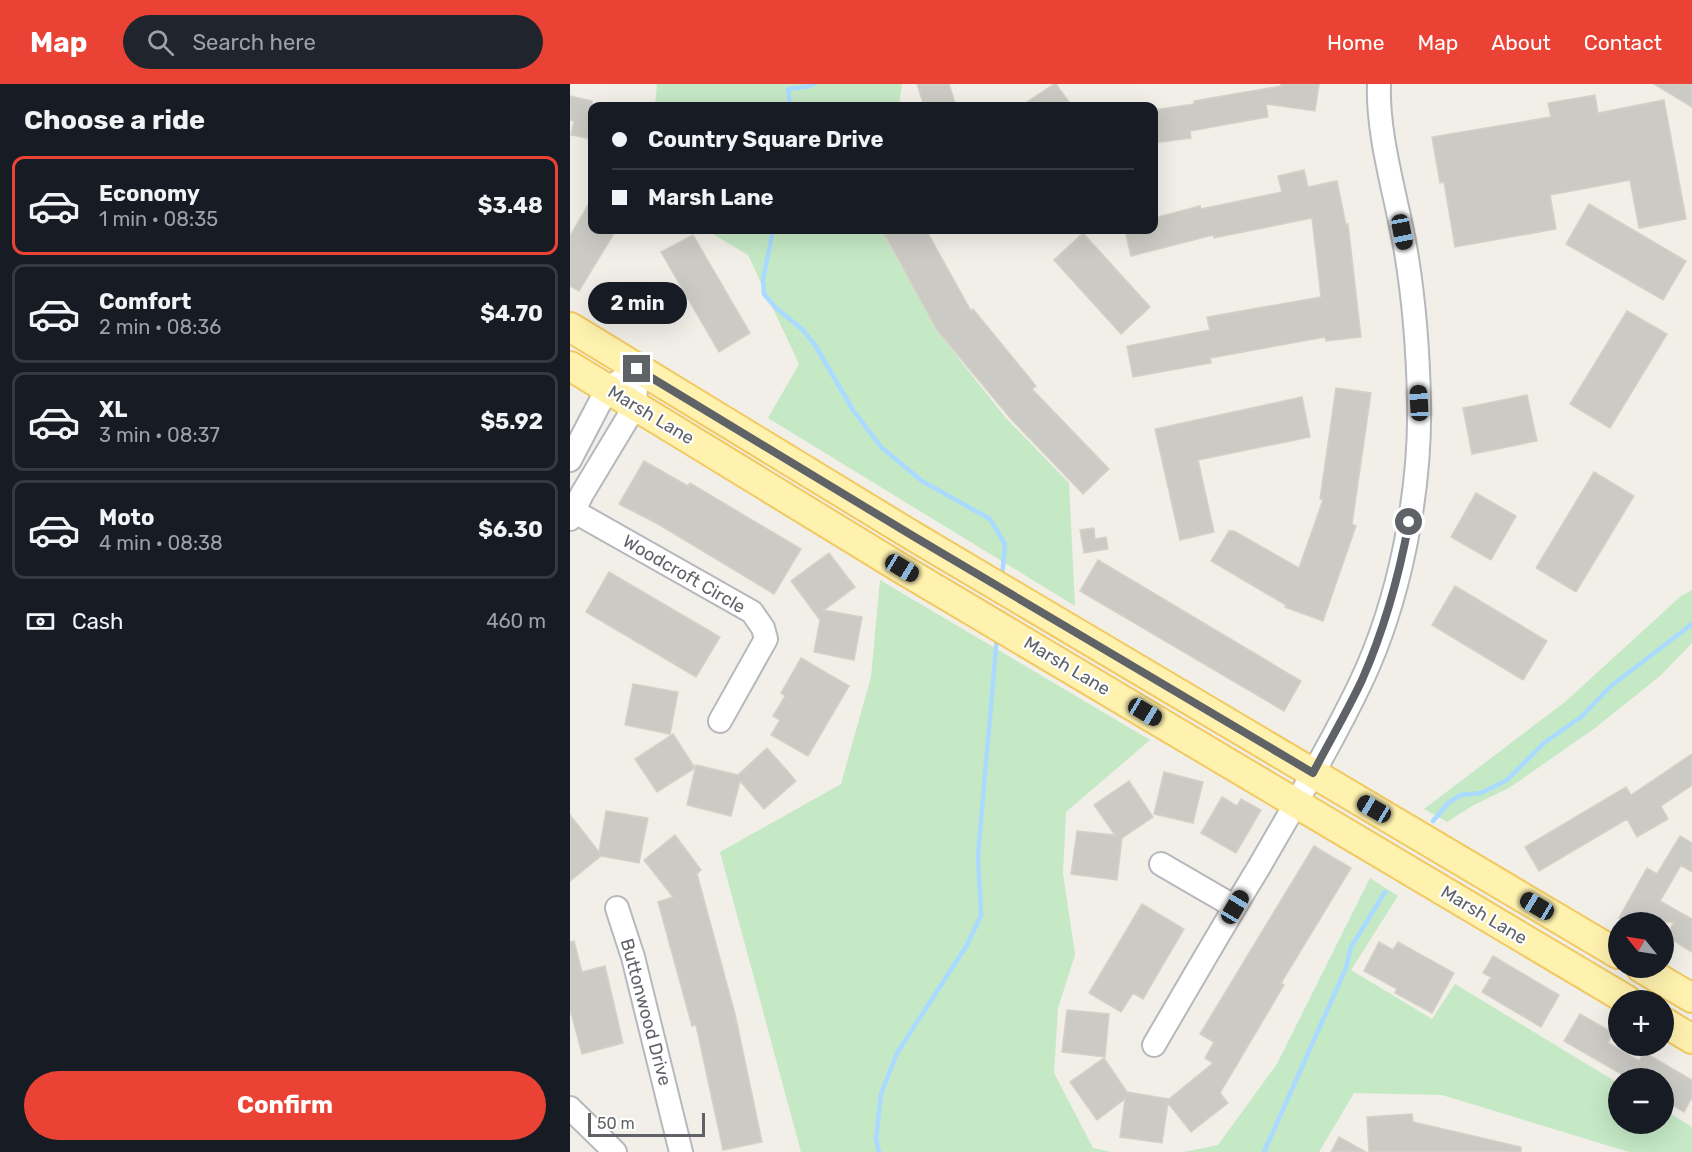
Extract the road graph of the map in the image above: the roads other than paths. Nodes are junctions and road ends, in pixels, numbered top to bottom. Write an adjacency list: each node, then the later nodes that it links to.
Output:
1 (1380, 84): 10 (street)
2 (570, 327): 4 (main road, Marsh Lane)
3 (570, 366): 5 (main road, Marsh Lane)
4 (637, 369): 5 (street); 6 (street); 10 (main road, Marsh Lane)
5 (608, 389): 6 (main road, Marsh Lane); 7 (street)
6 (635, 406): 8 (street); 11 (main road, Marsh Lane)
7 (570, 460)
8 (571, 513): 9 (street, Woodcroft Circle)
9 (720, 721)
10 (1313, 773): 11 (street); 15 (main road, Marsh Lane)
11 (1297, 802): 13 (street); 17 (main road, Marsh Lane)
12 (1161, 864): 13 (street)
13 (1235, 907): 21 (street)
14 (617, 908): 24 (street, Buttonwood Drive)
15 (1608, 948)
16 (1658, 978): 18 (main road)
17 (1610, 990)
18 (1692, 998)
19 (1674, 1028): 20 (main road)
20 (1692, 1040)
21 (1154, 1045)
22 (574, 1121): 23 (street)
23 (615, 1152)
24 (681, 1152)

